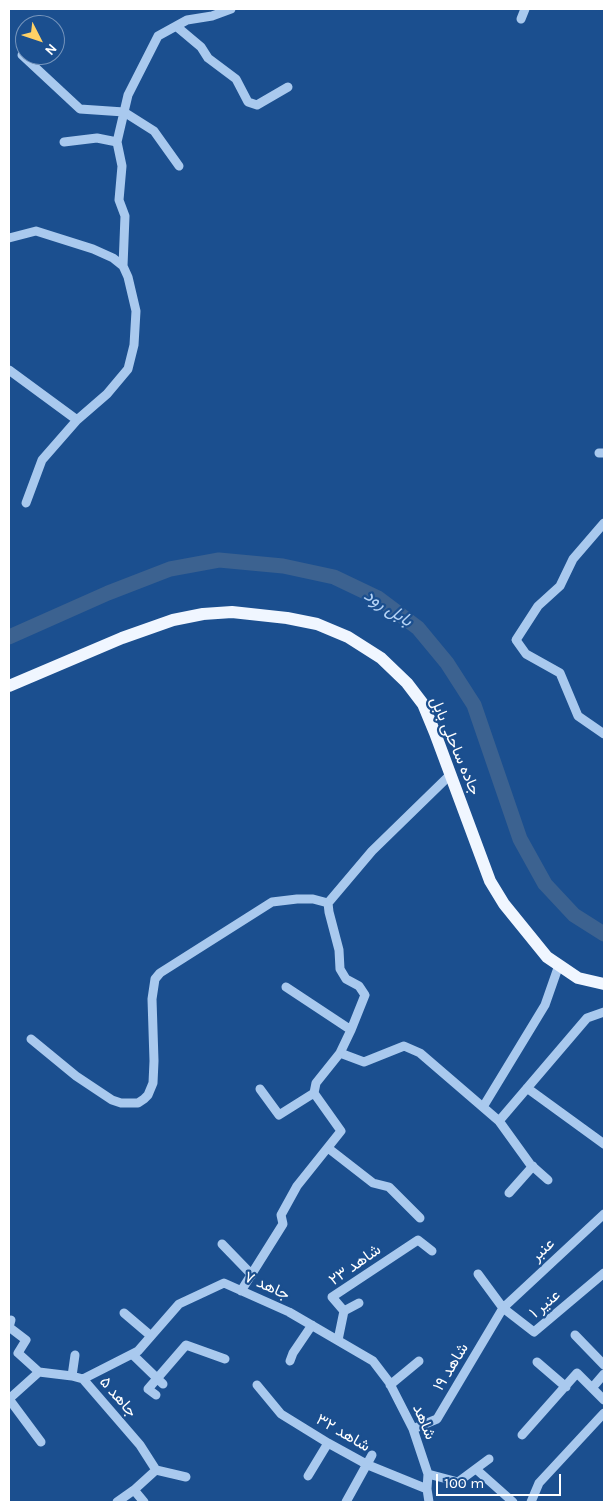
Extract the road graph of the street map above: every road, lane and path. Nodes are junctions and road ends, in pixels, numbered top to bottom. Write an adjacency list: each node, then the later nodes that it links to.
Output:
1 (231, 9): 4 (street)
2 (525, 9): 3 (street)
3 (521, 19)
4 (176, 26): 6 (street); 7 (street)
5 (33, 65): 7 (street)
6 (288, 87)
7 (124, 112): 9 (street); 10 (street)
8 (64, 142): 9 (street)
9 (117, 142): 12 (street)
10 (179, 166)
11 (9, 238): 12 (street)
12 (123, 266): 14 (street)
13 (9, 370): 14 (street)
14 (77, 420): 15 (street)
15 (26, 503)
16 (604, 523): 18 (street)
17 (9, 686): 19 (main road, جاده ساحلی بابل)
18 (604, 734)
19 (451, 774): 20 (street); 21 (main road, جاده ساحلی بابل)
20 (328, 903): 25 (street); 26 (street)
21 (559, 965): 22 (main road, جاده ساحلی بابل); 31 (street)
22 (604, 984)
23 (286, 987): 25 (street)
24 (604, 1012): 28 (street)
25 (352, 1030): 27 (street)
26 (31, 1039)
27 (340, 1053): 30 (street); 31 (street)
28 (527, 1088): 32 (street); 33 (street)
29 (260, 1089): 30 (street)
30 (314, 1093): 34 (street)
31 (483, 1107): 32 (street)
32 (499, 1121): 35 (street)
33 (604, 1144)
34 (328, 1148): 39 (street); 44 (street)
35 (533, 1166): 36 (street); 37 (street)
36 (548, 1180)
37 (509, 1193)
38 (604, 1214): 47 (street, عنبر)
39 (420, 1218)
40 (222, 1244): 44 (street)
41 (432, 1251): 48 (street, شاهد ۲۳)
42 (604, 1273): 47 (street, عنیر ۱)
43 (478, 1274): 47 (street)
44 (252, 1275): 45 (street)
45 (241, 1291): 51 (street, جاهد ۷); 53 (street, جاهد ۷)
46 (359, 1303): 48 (street)
47 (503, 1308): 76 (street, شاهد ۱۹)
48 (344, 1311): 54 (street, شاهد ۲۳)
49 (124, 1314): 53 (street)
50 (10, 1320): 63 (street)
51 (312, 1325): 54 (street, جاهد ۷); 58 (street)
52 (575, 1335): 62 (street)
53 (151, 1336): 56 (street, جاهد ۷)
54 (338, 1340): 59 (street, جاهد ۷)
55 (75, 1355): 65 (street)
56 (133, 1355): 66 (street, جاهد ۷); 67 (street)
57 (225, 1360): 67 (street)
58 (290, 1361)
59 (373, 1361): 69 (street, شاهد)
60 (419, 1361): 69 (street)
61 (537, 1362): 70 (street)
62 (604, 1364)
63 (39, 1372): 65 (street, جاهد ۵); 73 (street)
64 (604, 1374): 71 (street)
65 (72, 1376): 66 (street, جاهد ۵)
66 (83, 1379): 83 (street, جاهد ۵)
67 (160, 1382): 72 (street)
68 (258, 1385): 79 (street, شاهد ۳۲)
69 (390, 1385): 76 (street, شاهد)
70 (566, 1387): 71 (street); 77 (street)
71 (592, 1388): 74 (street)
72 (156, 1395)
73 (9, 1399): 78 (street)
74 (604, 1400)
75 (604, 1413): 95 (street)
76 (413, 1429): 85 (street, شاهد)
77 (522, 1436)
78 (41, 1442)
79 (328, 1443): 82 (street, شاهد ۳۲); 86 (street)
80 (372, 1455): 82 (street)
81 (489, 1459): 84 (street)
82 (368, 1465): 88 (street, شاهد ۳۲); 92 (street)
83 (156, 1470): 87 (street); 89 (street)
84 (477, 1470): 85 (street); 94 (street)
85 (428, 1474): 88 (street, شاهد)
86 (308, 1476)
87 (186, 1477)
88 (426, 1489): 93 (street, شاهد)
89 (134, 1490): 90 (street); 91 (street)
90 (116, 1502)
91 (144, 1502)
92 (346, 1502)
93 (429, 1502)
94 (513, 1502)
95 (530, 1502)

